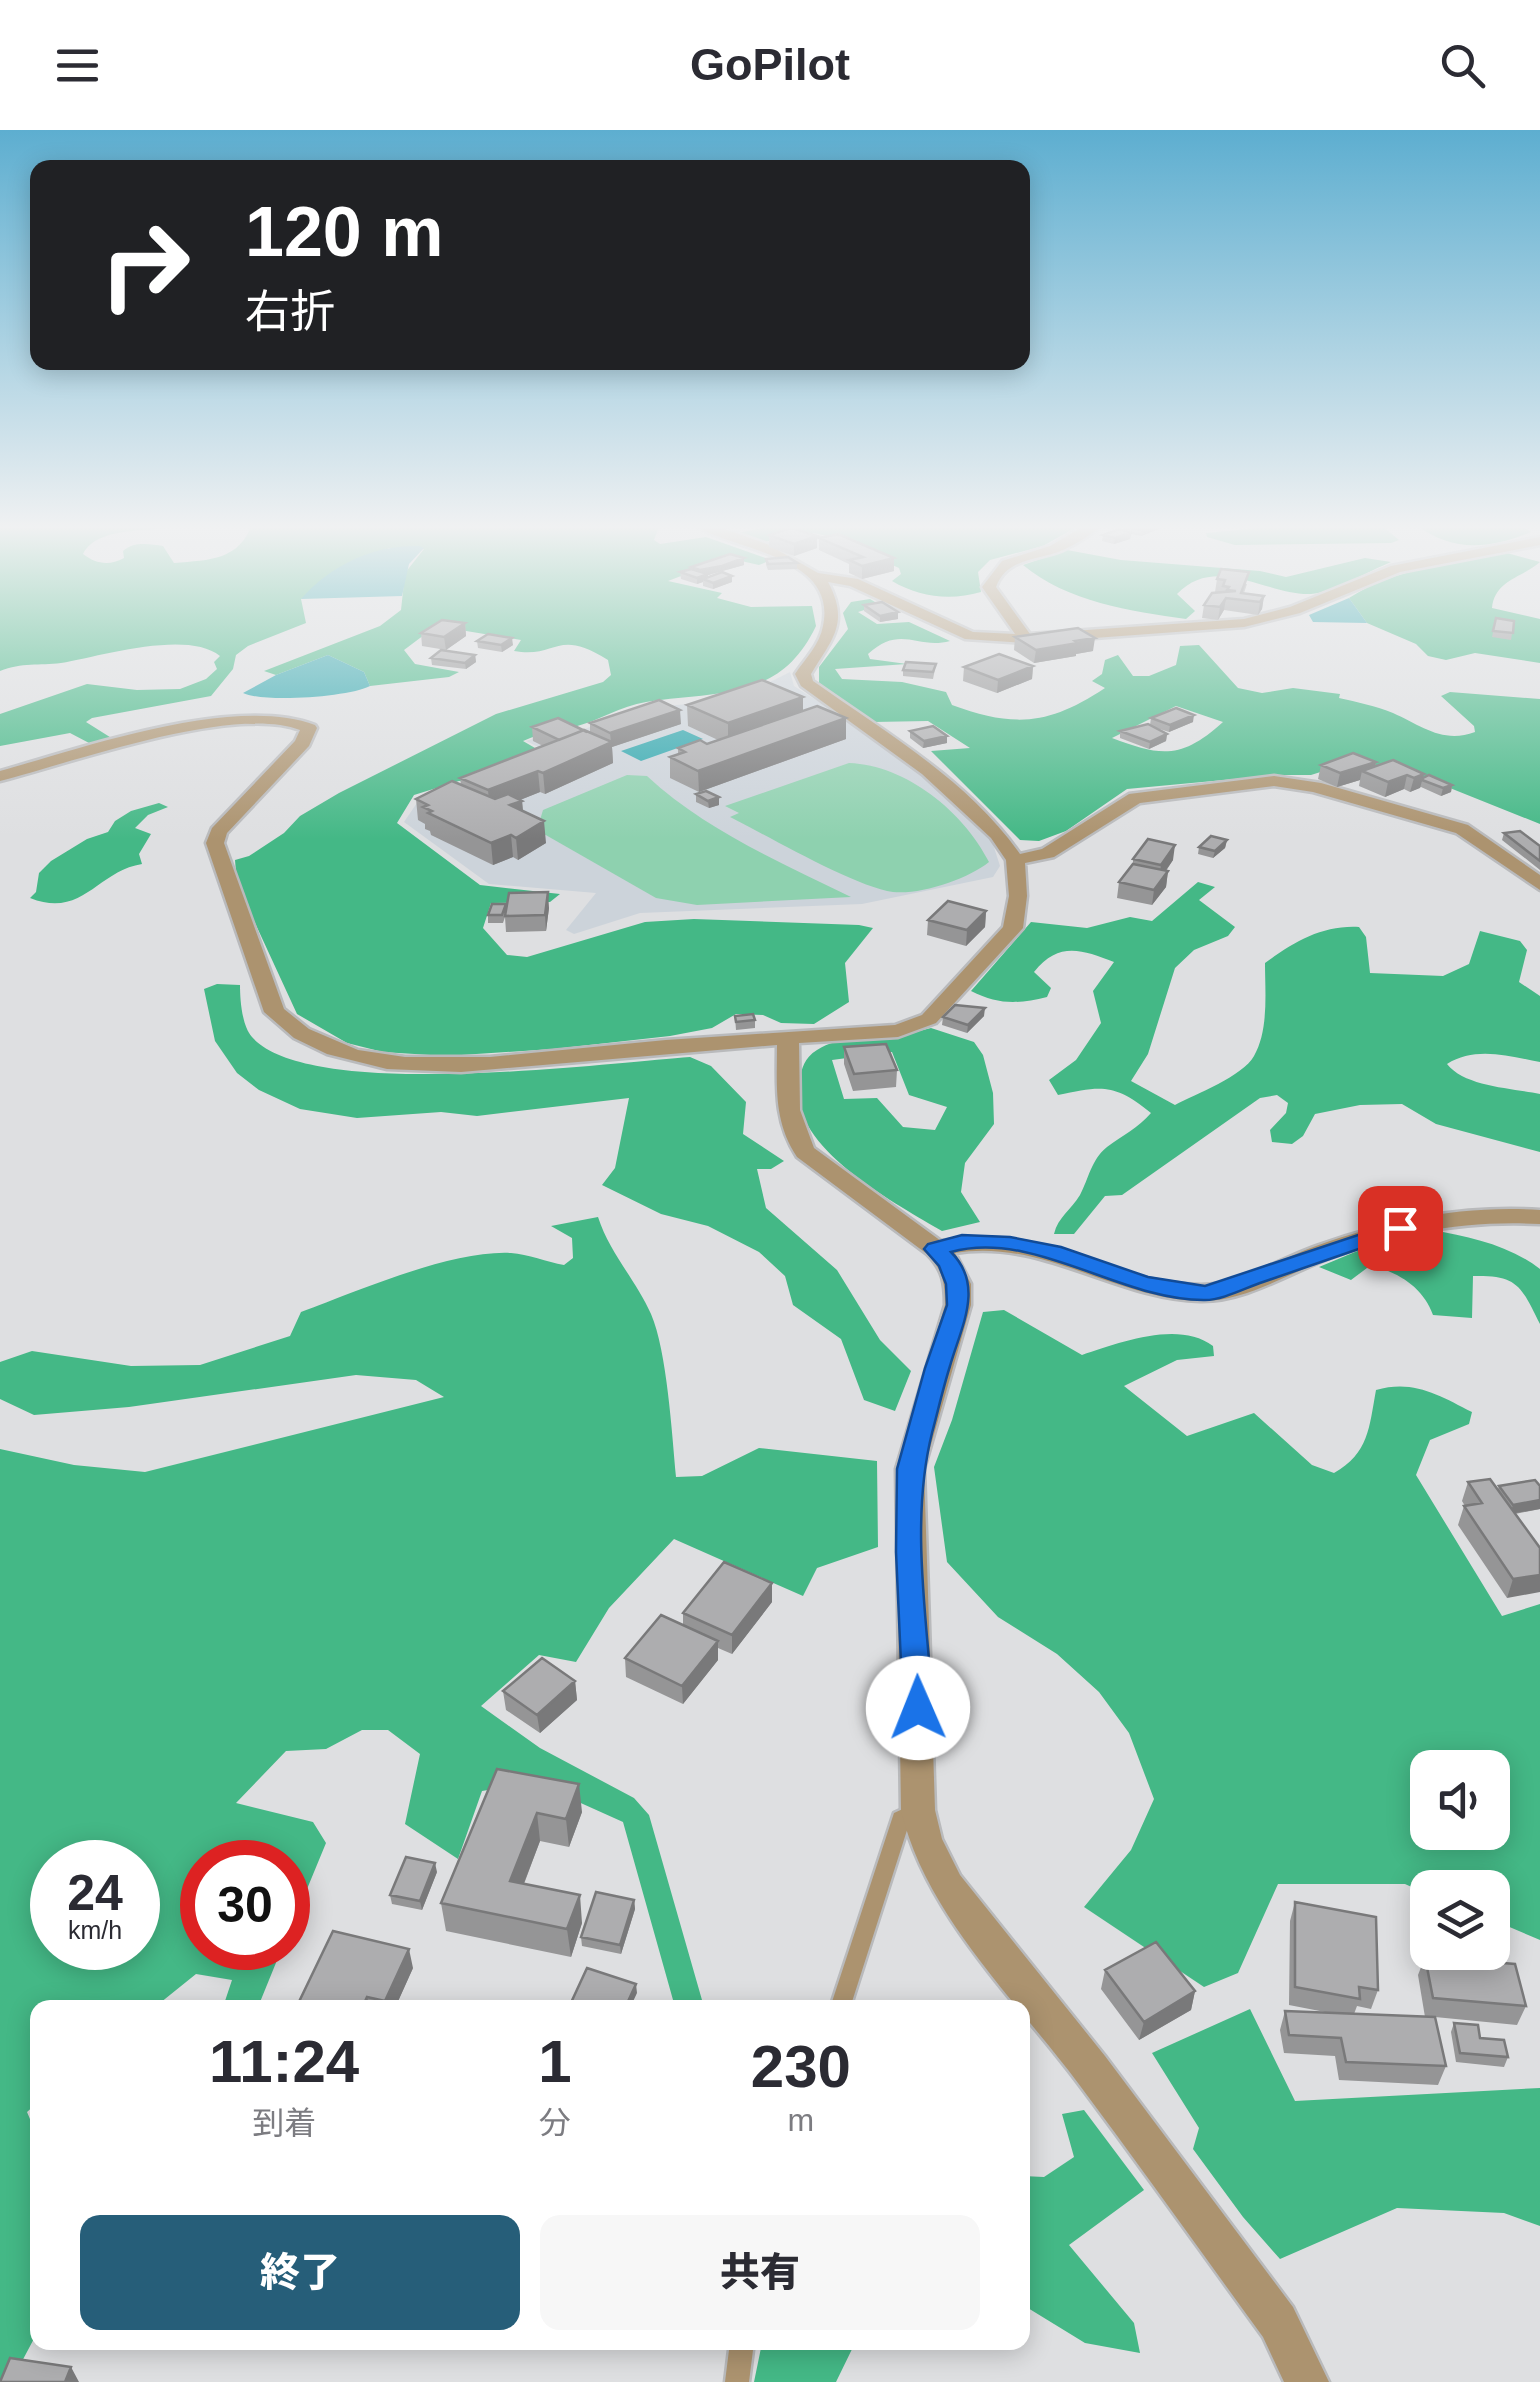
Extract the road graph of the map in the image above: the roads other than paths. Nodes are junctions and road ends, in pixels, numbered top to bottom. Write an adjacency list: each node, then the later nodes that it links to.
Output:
1 (828, 629): 7 (street)
2 (955, 629): 5 (street)
3 (1019, 629): 5 (street)
4 (1161, 629): 5 (street)
5 (1026, 639)
6 (0, 776): 9 (street)
7 (1015, 860): 8 (street); 9 (street)
8 (1540, 884)
9 (788, 1037): 11 (street)
10 (1540, 1217): 11 (street)
11 (936, 1249): 12 (street)
12 (918, 1810): 13 (lane); 16 (street)
13 (843, 2000)
14 (741, 2350): 15 (lane)
15 (737, 2382)
16 (1307, 2382)

